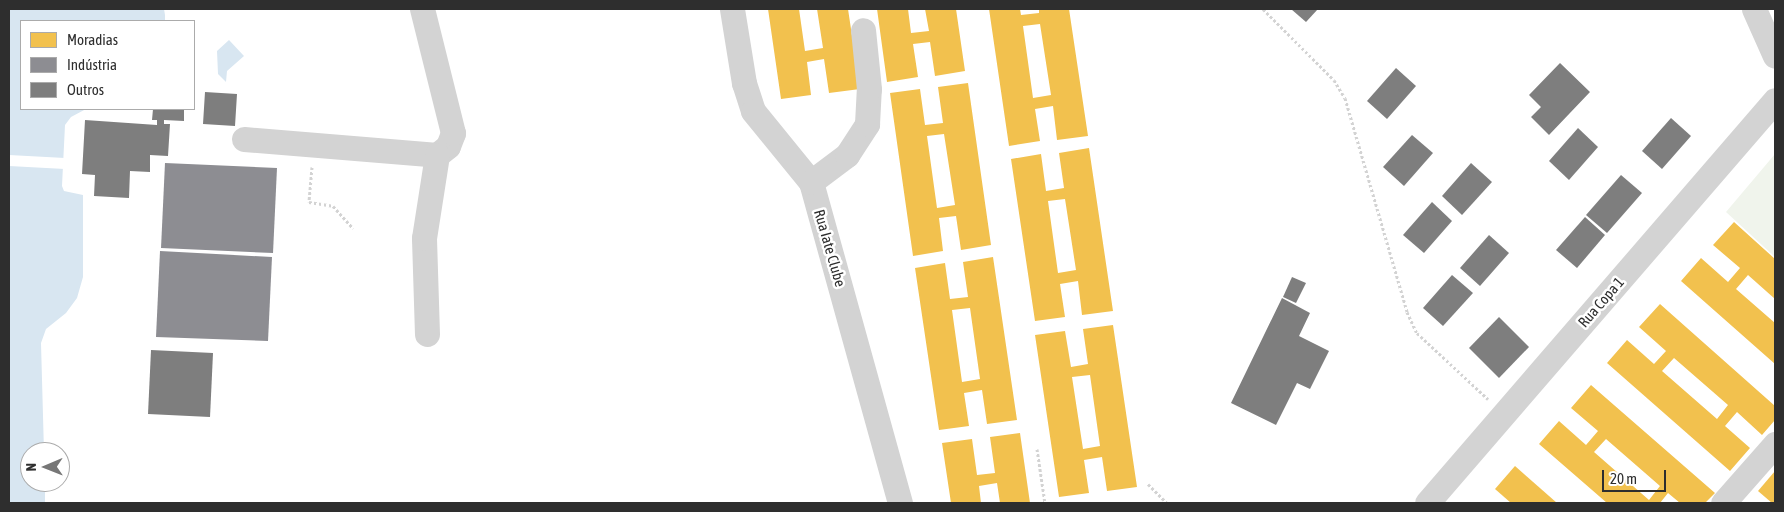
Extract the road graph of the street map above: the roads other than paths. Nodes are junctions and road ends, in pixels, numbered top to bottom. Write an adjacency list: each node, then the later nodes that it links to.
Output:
1 (422, 9): 8 (street)
2 (732, 9): 9 (street, Rua Iate Clube)
3 (1754, 9): 5 (street)
4 (863, 30): 9 (street)
5 (1775, 56)
6 (1775, 100): 13 (street, Rua Copa 1)
7 (244, 139): 8 (street)
8 (437, 155): 10 (street)
9 (811, 182): 12 (street, Rua Iate Clube)
10 (427, 334)
11 (1775, 444): 14 (street)
12 (900, 503)
13 (1427, 503)
14 (1723, 503)

